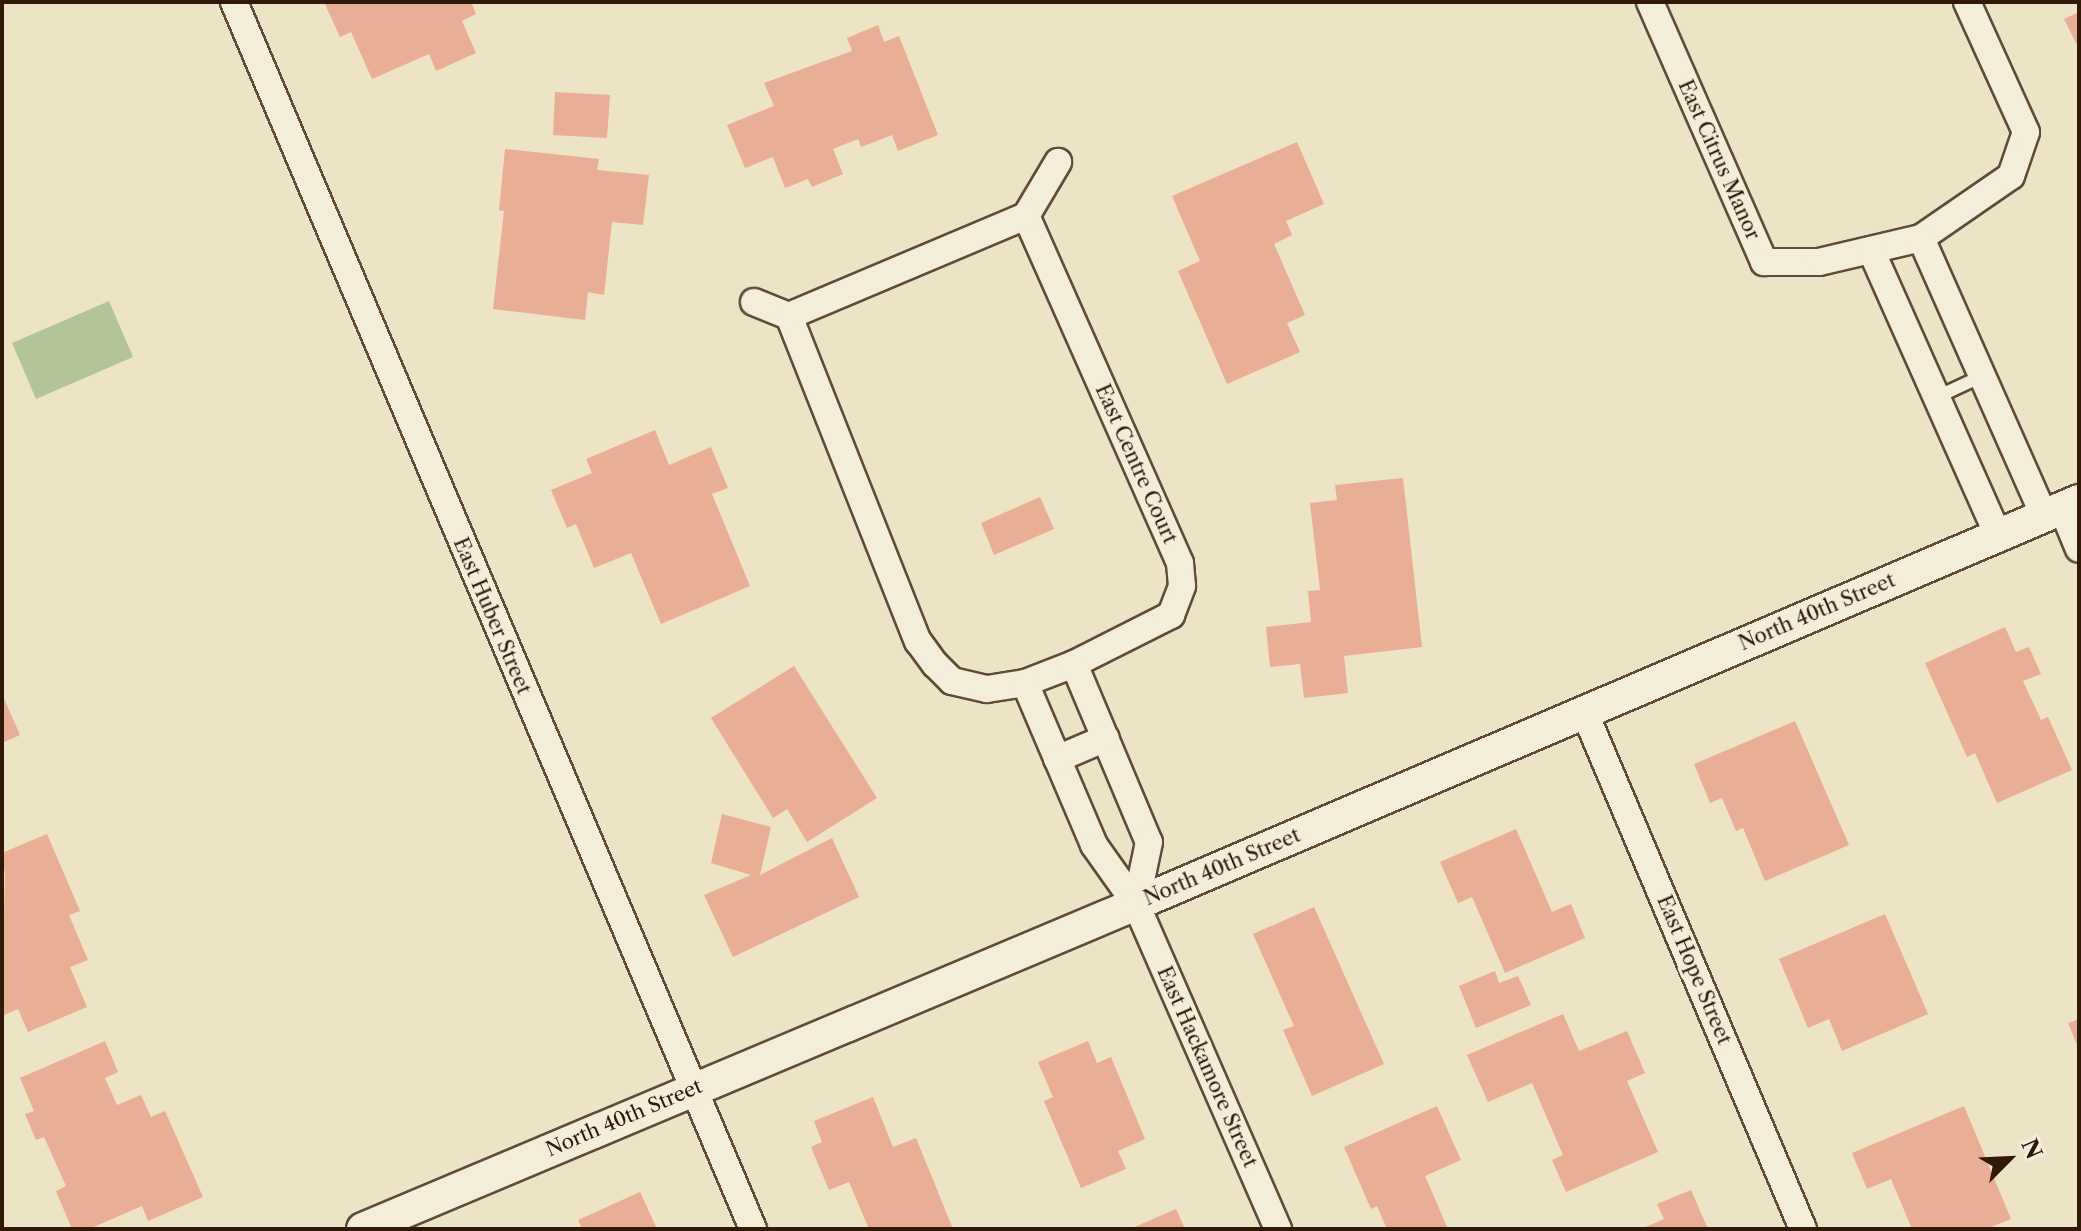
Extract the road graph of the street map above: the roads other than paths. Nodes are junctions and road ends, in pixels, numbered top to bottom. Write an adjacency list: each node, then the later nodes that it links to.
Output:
1 (234, 2): 21 (street, East Huber Street)
2 (1650, 2): 7 (street, East Citrus Manor)
3 (1967, 2): 6 (street, East Citrus Manor)
4 (1058, 162): 5 (street)
5 (1026, 216): 9 (street); 15 (street, East Centre Court)
6 (1921, 238): 7 (street, East Citrus Manor); 10 (street)
7 (1871, 250): 11 (street)
8 (754, 302): 9 (street)
9 (789, 316): 16 (street, East Centre Court)
10 (1982, 376): 11 (lane); 12 (street)
11 (1937, 397): 13 (street)
12 (2062, 508): 13 (street, North 40th Street); 14 (street)
13 (1998, 535): 17 (street, North 40th Street)
14 (2079, 549)
15 (1074, 664): 16 (street, East Centre Court); 18 (street)
16 (1025, 683): 19 (street)
17 (1584, 711): 20 (street, North 40th Street); 25 (street, East Hope Street)
18 (1106, 738): 19 (street); 20 (street)
19 (1057, 759): 20 (street)
20 (1136, 904): 21 (street, North 40th Street); 24 (street, East Hackamore Street)
21 (691, 1090): 22 (street, North 40th Street); 23 (street, East Huber Street)
22 (363, 1229)
23 (753, 1229)
24 (1278, 1229)
25 (1803, 1229)

